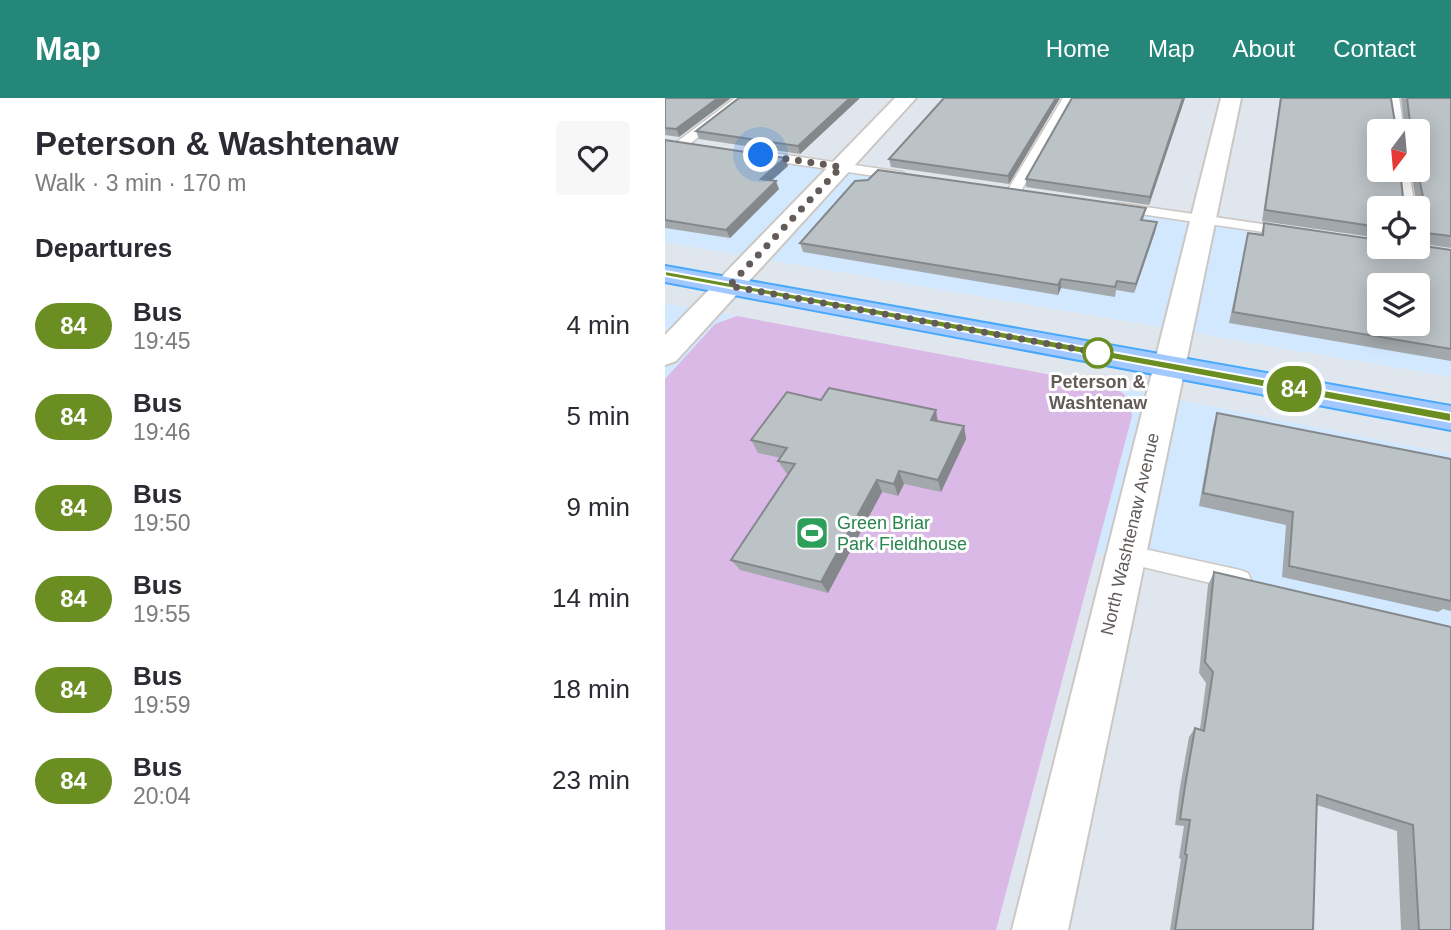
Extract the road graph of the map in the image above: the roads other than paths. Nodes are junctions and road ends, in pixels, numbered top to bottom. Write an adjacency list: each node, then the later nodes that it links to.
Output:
1 (742, 98): 8 (lane)
2 (906, 98): 11 (street)
3 (1069, 98): 13 (lane)
4 (1231, 98): 15 (street, North Washtenaw Avenue)
5 (1394, 98): 6 (lane)
6 (1397, 119)
7 (665, 141): 8 (lane)
8 (682, 144): 9 (lane)
9 (709, 147)
10 (748, 153): 11 (lane)
11 (841, 167): 12 (lane); 18 (street)
12 (910, 177)
13 (1014, 191)
14 (1105, 205): 15 (lane)
15 (1203, 219): 16 (lane); 20 (street, North Washtenaw Avenue)
16 (1310, 235)
17 (665, 274): 18 (main road)
18 (729, 286): 19 (street); 20 (main road)
19 (665, 354)
20 (1169, 366): 21 (main road); 22 (street, North Washtenaw Avenue)
21 (1451, 418)
22 (1126, 554): 23 (lane); 24 (street, North Washtenaw Avenue)
23 (1265, 586)
24 (1040, 930)

